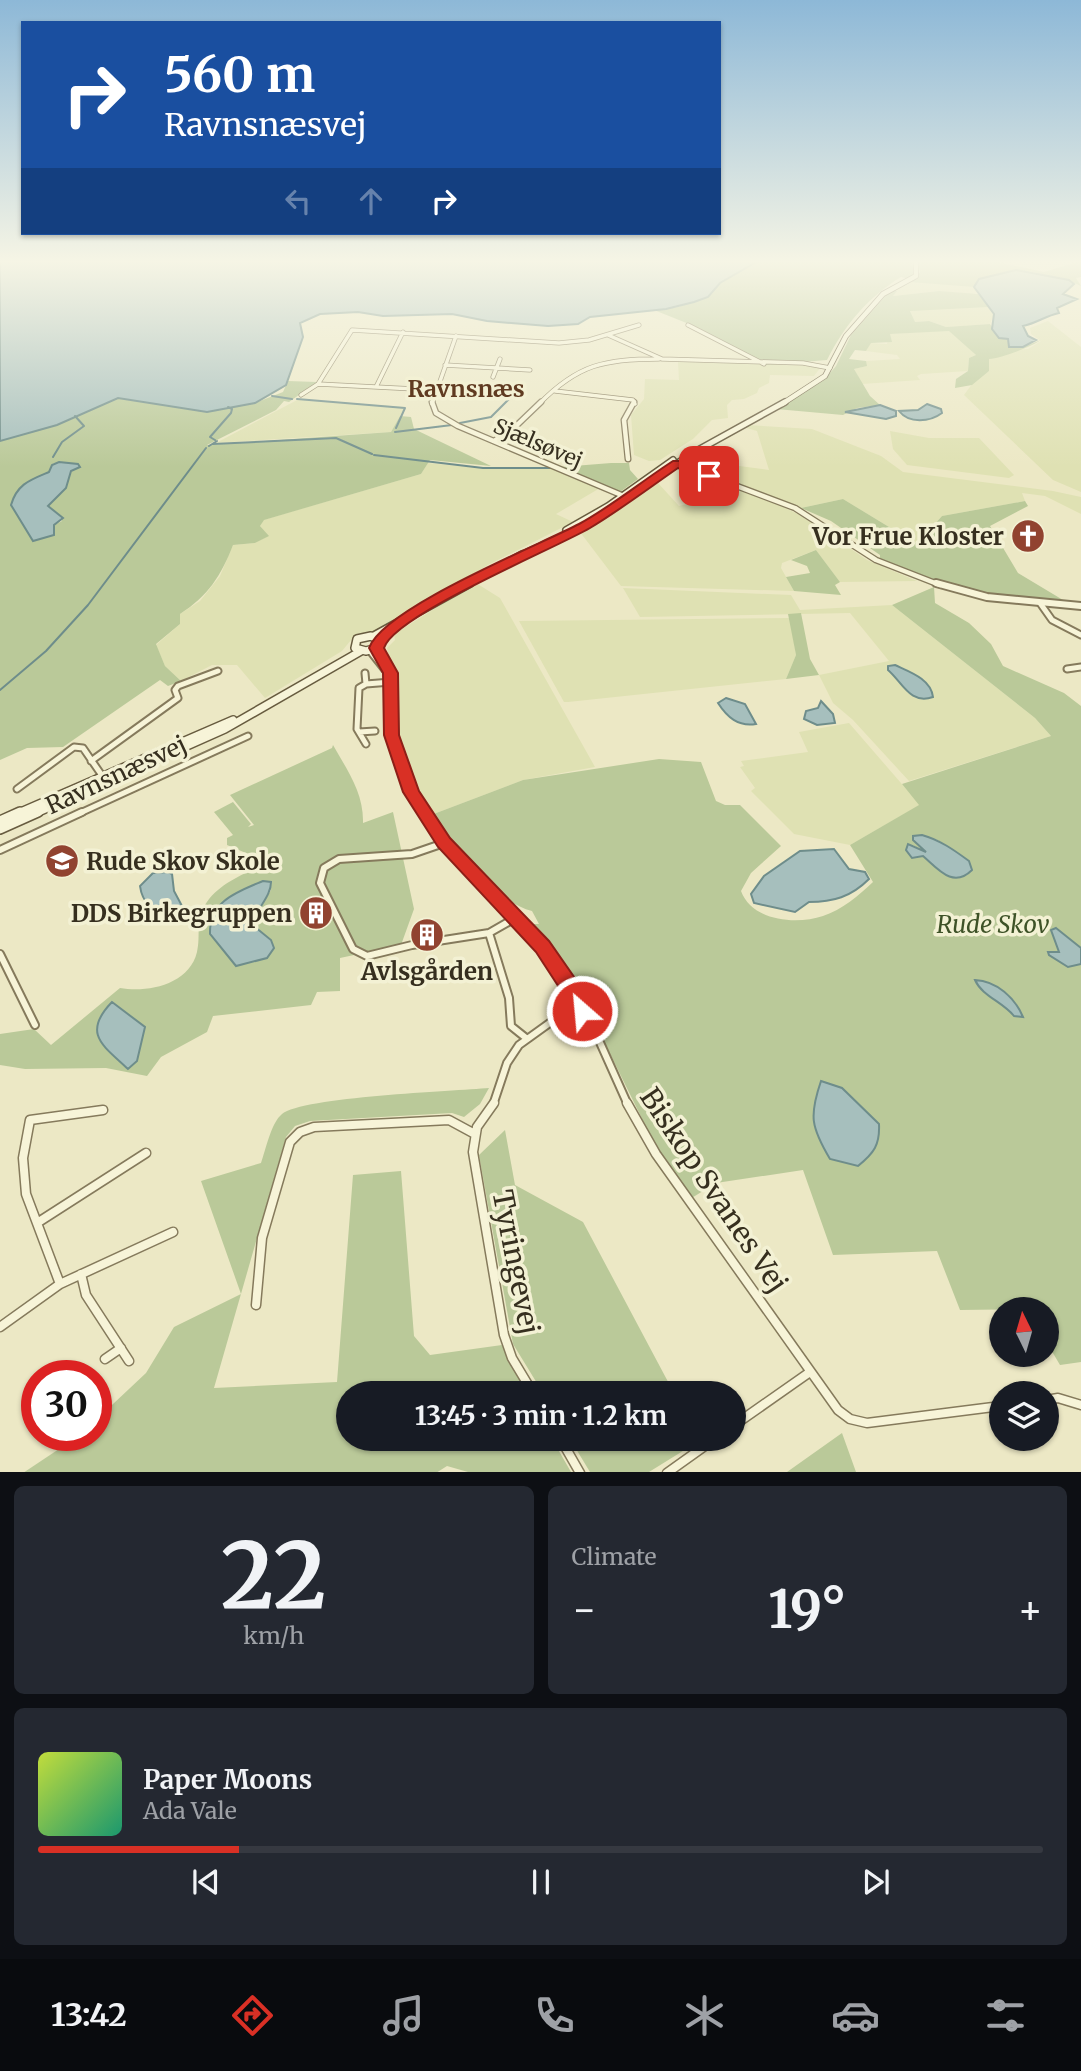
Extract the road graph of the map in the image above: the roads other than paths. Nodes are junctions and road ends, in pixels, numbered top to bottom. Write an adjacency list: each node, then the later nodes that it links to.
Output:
1 (624, 330): 5 (street)
2 (697, 330): 9 (street)
3 (852, 330): 12 (main road)
4 (403, 332): 6 (street); 15 (street); 16 (street)
5 (608, 335): 6 (street); 8 (street)
6 (456, 336): 10 (street)
7 (500, 359): 11 (street)
8 (662, 359): 9 (street); 18 (street)
9 (764, 364): 12 (street)
10 (445, 365): 11 (street); 17 (street)
11 (496, 368): 13 (street); 14 (street)
12 (830, 368): 22 (main road)
13 (530, 370)
14 (493, 377)
15 (318, 384): 16 (street); 19 (street)
16 (376, 387): 17 (street)
17 (434, 390): 20 (street, Sjælsøvej)
18 (555, 391): 20 (street); 21 (street)
19 (301, 395)
20 (494, 440): 23 (street, Sjælsøvej)
21 (628, 459)
22 (674, 462): 23 (main road); 24 (street)
23 (626, 497): 27 (main road)
24 (1040, 603): 25 (street); 26 (street)
25 (1081, 606)
26 (1081, 635)
27 (377, 638): 28 (main road, Ravnsnæsvej); 29 (main road)
28 (358, 649): 29 (main road); 41 (main road, Ravnsnæsvej)
29 (373, 650): 34 (street)
30 (1081, 667): 31 (street)
31 (1067, 669)
32 (219, 671): 40 (street)
33 (365, 673): 35 (street)
34 (390, 679): 35 (street); 45 (street, Biskop Svanes Vej)
35 (366, 684): 37 (street)
36 (375, 731): 37 (street)
37 (359, 732): 39 (street)
38 (248, 736): 46 (street, Ravnsnæsvej)
39 (366, 744)
40 (91, 761): 41 (street, Ravnsnæsvej); 42 (street, Ravnsnæsvej)
41 (105, 779): 43 (main road, Ravnsnæsvej); 44 (main road, Ravnsnæsvej)
42 (17, 789)
43 (0, 821)
44 (0, 830)
45 (444, 843): 47 (street, Biskop Svanes Vej); 48 (street)
46 (0, 850)
47 (517, 917): 48 (street); 50 (street, Biskop Svanes Vej)
48 (489, 933): 52 (street)
49 (0, 954): 51 (street)
50 (576, 1004): 52 (street); 65 (street, Biskop Svanes Vej)
51 (36, 1025)
52 (526, 1038): 54 (street)
53 (103, 1110): 56 (street)
54 (473, 1133): 60 (street); 66 (street, Tyringevej)
55 (146, 1153): 56 (street)
56 (37, 1223): 59 (street)
57 (173, 1232): 58 (street)
58 (81, 1274): 59 (street); 62 (street)
59 (60, 1284): 61 (street)
60 (256, 1305)
61 (0, 1327)
62 (121, 1348): 63 (street); 64 (street)
63 (105, 1359)
64 (129, 1361)
65 (810, 1372): 69 (street, Biskop Svanes Vej); 70 (street)
66 (526, 1381)
67 (1059, 1398): 68 (street)
68 (1081, 1405)
69 (989, 1407)
70 (746, 1417)
71 (568, 1451): 73 (street)
72 (697, 1451): 74 (street)
73 (580, 1472)
74 (667, 1472)

